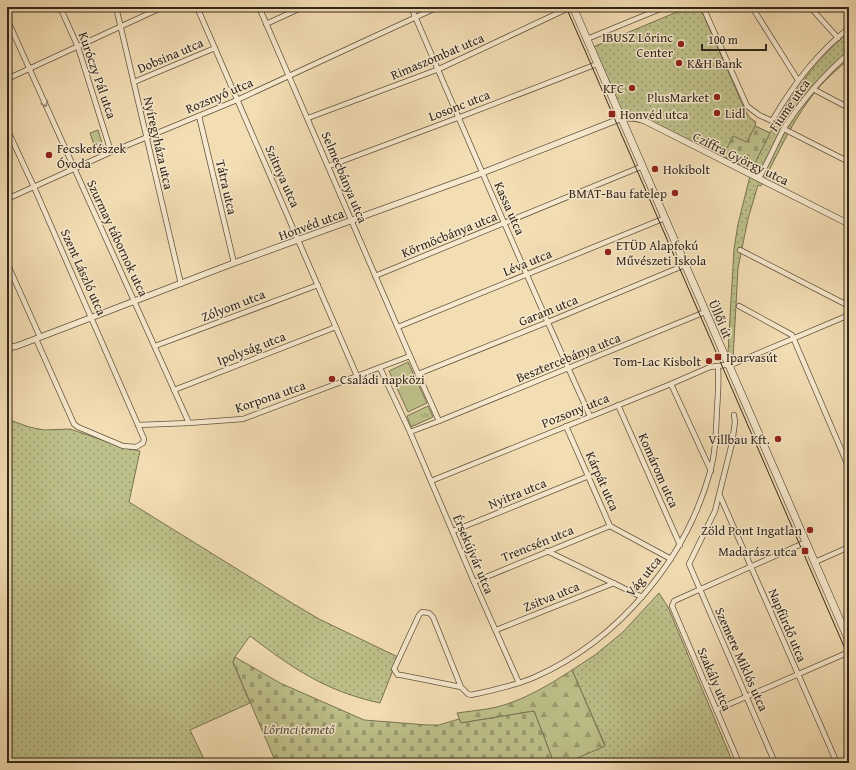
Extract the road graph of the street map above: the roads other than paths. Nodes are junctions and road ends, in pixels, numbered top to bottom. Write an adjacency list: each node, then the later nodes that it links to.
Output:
1 (60, 7): 21 (street, Kuróczy Pál utca)
2 (116, 7): 17 (street, Nyíregyháza utca)
3 (163, 7): 17 (street)
4 (197, 7): 22 (street, Szitnya utca)
5 (259, 7): 16 (street, Selmecbánya utca)
6 (303, 7): 16 (street)
7 (411, 7): 14 (street, Kassa utca)
8 (438, 7): 14 (street, Rozsnyó utca)
9 (572, 7): 20 (main road, Üllői út); 26 (street, Rimaszombat utca)
10 (665, 7): 20 (street)
11 (703, 7): 29 (street)
12 (752, 7): 29 (street)
13 (810, 7): 19 (street)
14 (416, 18): 26 (street, Kassa utca); 27 (street, Rozsnyó utca)
15 (7, 19): 25 (street, Szurmay tábornok utca)
16 (266, 24): 27 (street, Selmecbánya utca)
17 (121, 26): 21 (street); 30 (street, Nyíregyháza utca)
18 (849, 28): 19 (street)
19 (838, 38): 29 (street)
20 (587, 39): 24 (main road, Üllői út)
21 (78, 46): 25 (street); 41 (street, Kuróczy Pál utca)
22 (215, 48): 30 (street, Dobsina utca); 32 (street, Szitnya utca)
23 (849, 53): 31 (street, Fiume utca)
24 (597, 64): 35 (street, Losonc utca); 37 (main road, Üllői út)
25 (29, 69): 28 (street); 45 (street, Szurmay tábornok utca, one-way to 45)
26 (439, 69): 35 (street, Kassa utca); 36 (street, Rimaszombat utca)
27 (289, 76): 32 (street, Rozsnyó utca); 36 (street, Selmecbánya utca)
28 (7, 79)
29 (798, 80)
30 (134, 82): 40 (street, Nyíregyháza utca)
31 (813, 89): 33 (street); 39 (street, Fiume utca)
32 (237, 100): 34 (street, Rozsnyó utca); 54 (street, Szitnya utca)
33 (849, 108)
34 (199, 116): 40 (street, Rozsnyó utca); 57 (street, Tátra utca)
35 (460, 117): 43 (street, Losonc utca); 46 (street, Kassa utca)
36 (308, 118): 43 (street, Selmecbánya utca)
37 (622, 118): 44 (main road, Üllői út); 46 (street, Honvéd utca); 47 (street, Cziffra György utca)
38 (7, 129): 48 (street, Szent László utca)
39 (784, 129): 42 (street); 47 (street, Fiume utca)
40 (146, 137): 41 (street, Rozsnyó utca); 61 (street, Nyíregyháza utca)
41 (111, 152): 45 (street, Rozsnyó utca)
42 (849, 162)
43 (329, 166): 51 (street, Selmecbánya utca)
44 (643, 166): 50 (main road, Üllői út); 52 (street, Körmöcbánya utca)
45 (74, 169): 48 (street, Rozsnyó utca); 63 (street, Szurmay tábornok utca)
46 (482, 173): 51 (street, Honvéd utca); 52 (street, Kassa utca)
47 (759, 178): 53 (street, Cziffra György utca)
48 (34, 187): 49 (street, Rozsnyó utca); 68 (street, Szent László utca)
49 (7, 199)
50 (665, 218): 58 (main road, Üllői út); 59 (street, Léva utca)
51 (352, 221): 54 (street, Honvéd utca); 60 (street, Selmecbánya utca)
52 (505, 223): 59 (street, Kassa utca); 60 (street, Körmöcbánya utca)
53 (849, 224)
54 (299, 240): 57 (street, Honvéd utca); 62 (street, Szitnya utca)
55 (740, 250): 65 (street)
56 (7, 263): 72 (street)
57 (234, 264): 61 (street, Honvéd utca)
58 (685, 265): 66 (main road, Üllői út); 69 (street, Garam utca)
59 (527, 274): 69 (street, Kassa utca); 71 (street, Léva utca)
60 (375, 276): 71 (street, Selmecbánya utca)
61 (181, 284): 63 (street, Honvéd utca)
62 (318, 285): 70 (street, Szitnya utca); 74 (street, Zólyom utca)
63 (134, 301): 68 (street, Honvéd utca); 74 (street, Szurmay tábornok utca)
64 (739, 306): 73 (street)
65 (849, 306)
66 (705, 312): 77 (main road, Üllői út); 80 (street, Besztercebánya utca)
67 (849, 315): 73 (street, Pozsony utca)
68 (92, 317): 72 (street, Honvéd utca); 90 (street, Szent László utca)
69 (548, 322): 80 (street, Kassa utca); 81 (street, Garam utca)
70 (336, 327): 82 (street, Szitnya utca); 84 (street, Ipolyság utca)
71 (398, 327): 76 (street, Selmecbánya utca)
72 (38, 338): 75 (street, Honvéd utca); 90 (street, Szent László utca)
73 (794, 339): 77 (street, Pozsony utca); 93 (street)
74 (155, 346): 84 (street, Szurmay tábornok utca)
75 (7, 348)
76 (410, 356): 79 (street, Korpona utca); 81 (street, Selmecbánya utca)
77 (728, 364): 78 (street, Pozsony utca); 100 (main road, Üllői út)
78 (718, 367): 83 (street, Pozsony utca); 94 (street, Vág utca)
79 (380, 368): 82 (street, Korpona utca); 92 (street, Érsekújvár utca)
80 (568, 369): 87 (street, Kassa utca); 88 (street, Besztercebánya utca)
81 (418, 374): 88 (street, Selmecbánya utca)
82 (357, 376): 89 (street, Korpona utca)
83 (671, 384): 85 (street, Pozsony utca); 94 (street)
84 (174, 390): 89 (street, Szurmay tábornok utca)
85 (618, 405): 87 (street, Pozsony utca); 101 (street, Komárom utca)
86 (734, 415): 97 (street)
87 (590, 416): 91 (street, Pozsony utca)
88 (439, 420): 92 (street, Besztercebánya utca)
89 (189, 423): 90 (street, Korpona utca)
90 (138, 425)
91 (566, 426): 95 (street, Kárpát utca); 96 (street, Pozsony utca)
92 (410, 432): 96 (street, Érsekújvár utca)
93 (849, 468)
94 (711, 471): 101 (street, Vág utca)
95 (589, 476): 98 (street, Kárpát utca); 99 (street, Nyitra utca)
96 (431, 481): 99 (street, Érsekújvár utca)
97 (720, 496): 106 (street, Napfürdő utca); 109 (street, Szemere Miklós utca)
98 (610, 526): 103 (street, Trencsén utca); 104 (street, Kárpát utca)
99 (453, 531): 107 (street, Érsekújvár utca)
100 (806, 542): 105 (main road, Üllői út); 106 (street)
101 (680, 545): 104 (street, Vág utca)
102 (849, 547): 105 (street)
103 (547, 551): 107 (street, Trencsén utca); 108 (street)
104 (671, 559): 110 (street, Vág utca)
105 (814, 562): 112 (main road, Üllői út)
106 (751, 567): 109 (street); 114 (street, Napfürdő utca)
107 (474, 582): 111 (street, Érsekújvár utca)
108 (614, 583): 110 (street); 111 (street, Zsitva utca)
109 (699, 589): 117 (street, Szemere Miklós utca); 118 (street, Szakály utca)
110 (642, 597): 115 (street, Vág utca)
111 (496, 630): 115 (street, Érsekújvár utca)
112 (849, 641)
113 (849, 652): 114 (street)
114 (797, 675): 117 (street); 121 (street, Napfürdő utca)
115 (519, 683): 116 (street, Vág utca)
116 (461, 687): 116 (street)
117 (746, 698): 118 (street); 120 (street, Szemere Miklós utca)
118 (716, 710): 119 (street, Szakály utca)
119 (739, 763)
120 (775, 763)
121 (837, 763)

